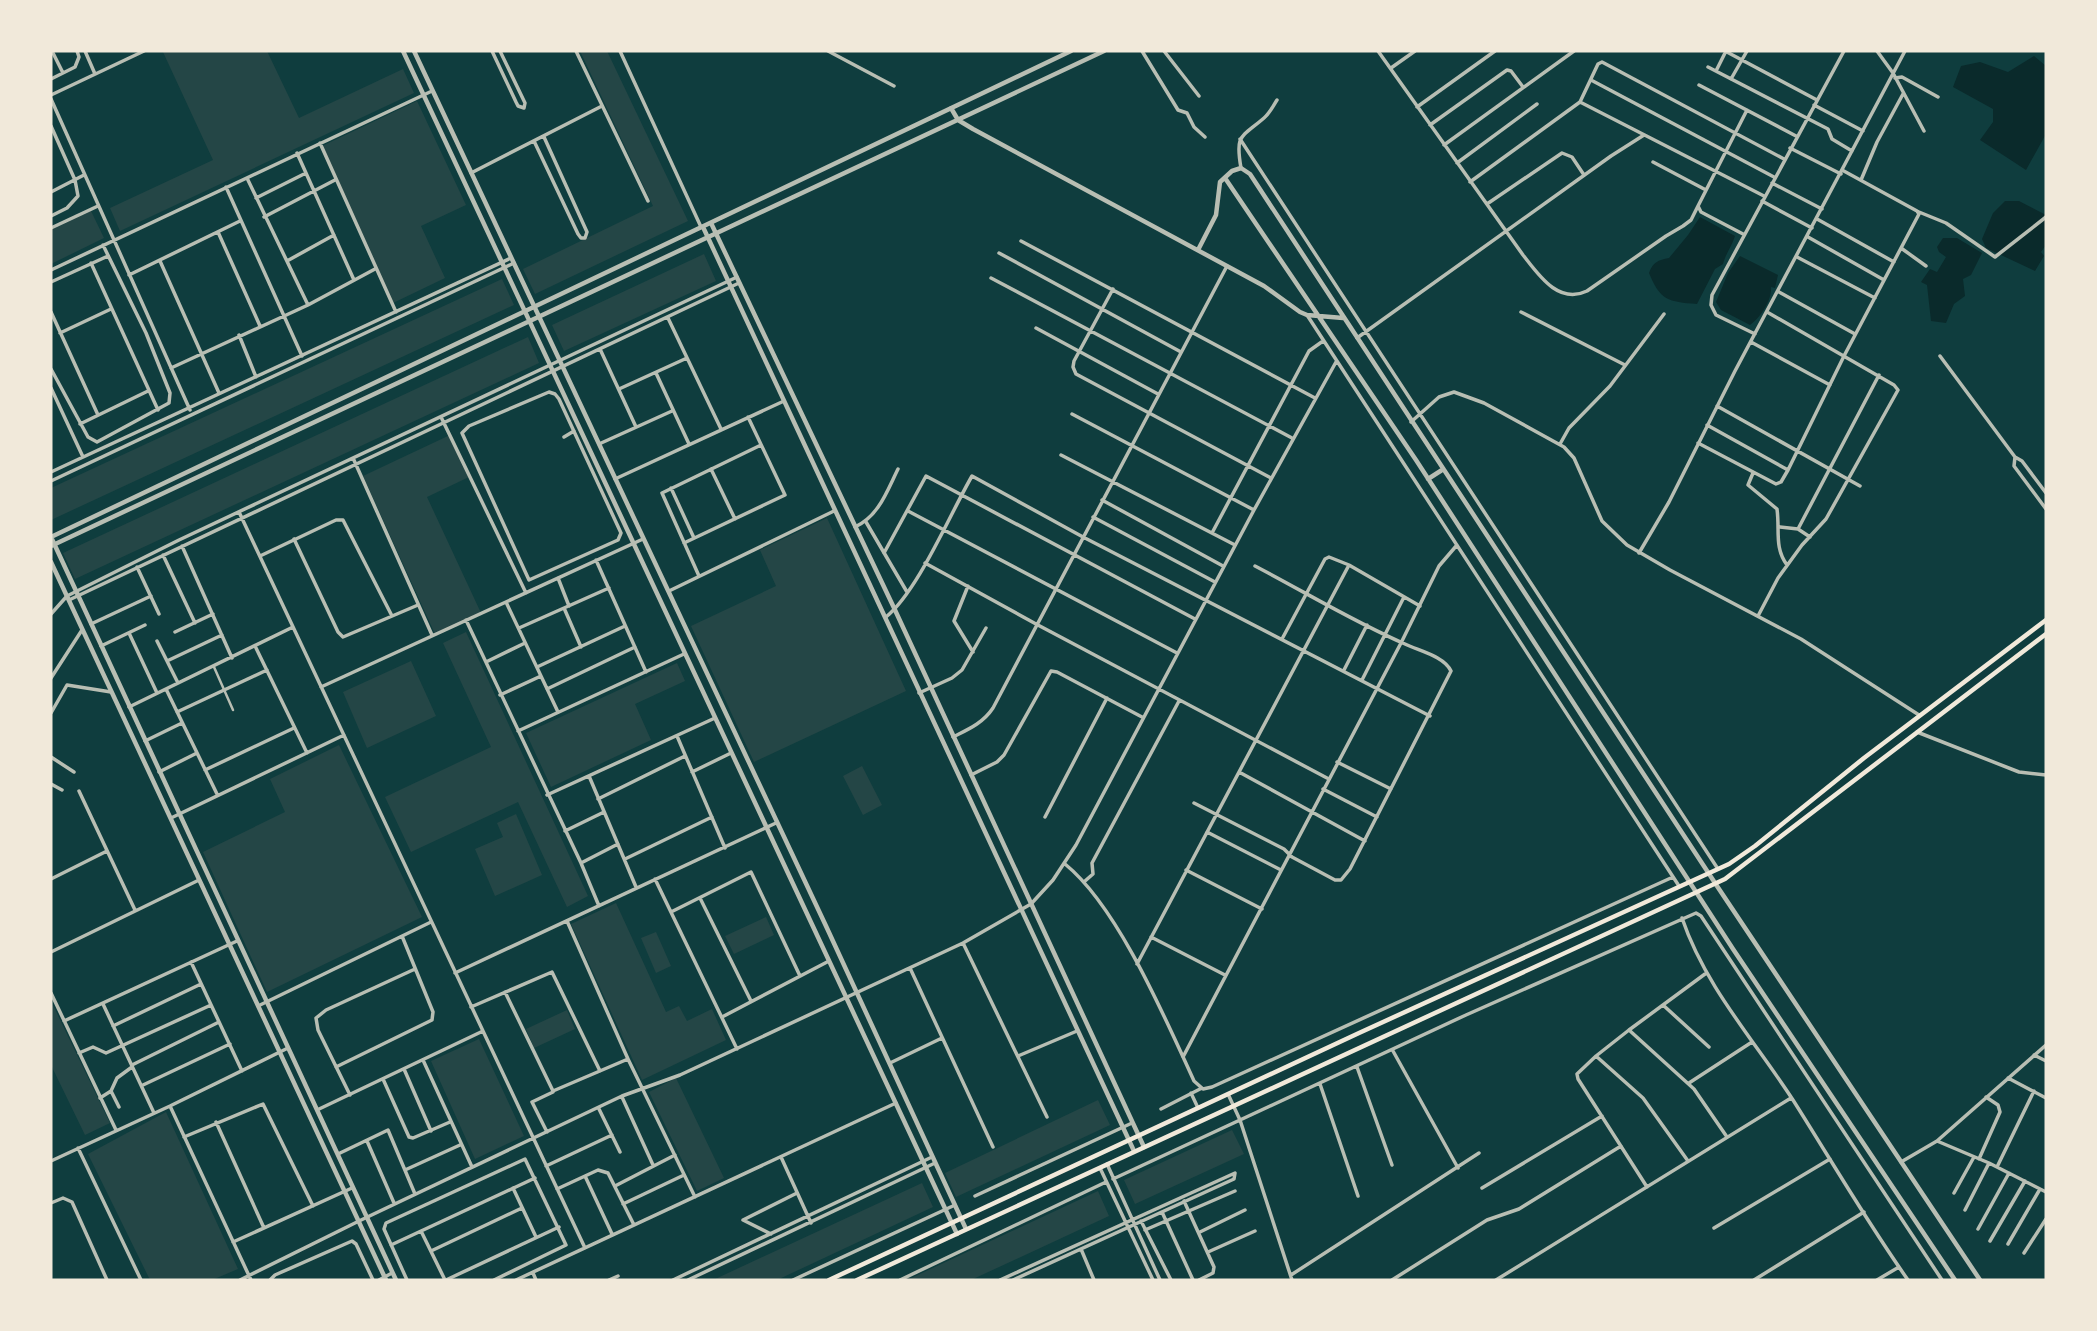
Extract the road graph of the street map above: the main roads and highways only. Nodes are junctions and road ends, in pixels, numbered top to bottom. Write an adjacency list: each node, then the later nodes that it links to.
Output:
1 (2046, 620): 3 (main road)
2 (2046, 634): 4 (main road)
3 (829, 1280)
4 (857, 1280)

